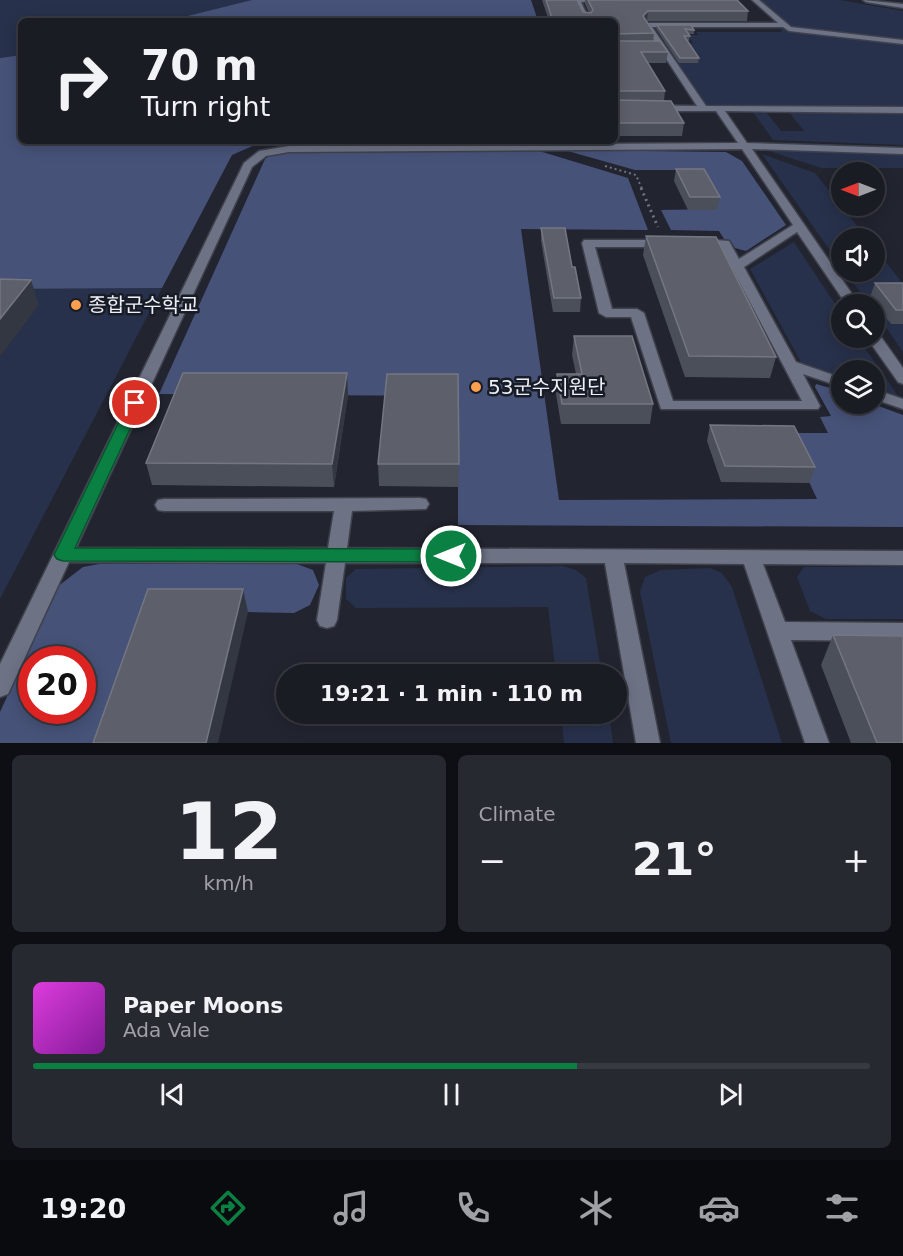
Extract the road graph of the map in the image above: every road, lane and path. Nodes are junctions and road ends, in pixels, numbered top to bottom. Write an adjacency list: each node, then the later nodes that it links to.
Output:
1 (611, 0): 5 (street)
2 (755, 0): 6 (street)
3 (866, 0): 4 (street)
4 (903, 6)
5 (586, 18)
6 (784, 25): 7 (street); 9 (street)
7 (903, 42)
8 (650, 48): 9 (street)
9 (662, 48): 11 (street)
10 (618, 108): 11 (street)
11 (703, 108): 12 (street)
12 (720, 110): 13 (street); 15 (street)
13 (903, 110)
14 (530, 144): 15 (street); 31 (street)
15 (744, 146): 16 (street); 18 (street)
16 (903, 151)
17 (595, 163): 19 (path)
18 (799, 226): 20 (street); 21 (street)
19 (677, 243): 20 (street); 23 (street)
20 (737, 266): 23 (street)
21 (845, 294)
22 (882, 348): 25 (street)
23 (790, 366): 24 (street)
24 (831, 379)
25 (903, 379)
26 (885, 398): 27 (street)
27 (903, 404)
28 (344, 504): 29 (street); 30 (street); 32 (street)
29 (420, 504)
30 (164, 505)
31 (63, 555): 32 (street); 39 (street)
32 (336, 555): 33 (street); 36 (street)
33 (613, 556): 34 (street); 40 (street)
34 (751, 557): 35 (street); 37 (street)
35 (903, 558)
36 (327, 620)
37 (777, 631): 38 (street); 41 (street)
38 (903, 632)
39 (0, 687)
40 (648, 743)
41 (817, 743)

